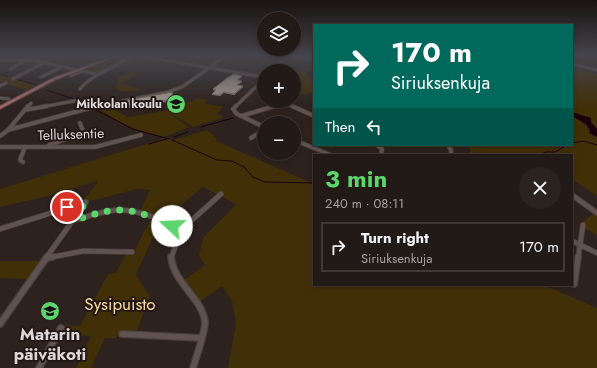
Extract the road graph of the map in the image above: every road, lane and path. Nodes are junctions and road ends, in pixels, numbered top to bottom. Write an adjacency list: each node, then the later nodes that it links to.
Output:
1 (24, 73): 10 (street)
2 (49, 73): 9 (street)
3 (68, 73): 16 (main road)
4 (77, 73): 8 (street)
5 (91, 73): 7 (street)
6 (202, 73): 19 (street)
7 (95, 74): 14 (street)
8 (71, 76)
9 (41, 77)
10 (13, 79)
11 (6, 83): 12 (street)
12 (0, 86)
13 (257, 86): 23 (street)
14 (80, 89)
15 (0, 98): 16 (street)
16 (11, 100): 21 (main road)
17 (79, 100): 22 (street)
18 (31, 103): 22 (street)
19 (97, 106)
20 (90, 108): 27 (street)
21 (0, 109)
22 (25, 110): 27 (street)
23 (241, 116): 24 (street); 26 (street)
24 (313, 116)
25 (80, 122): 36 (street)
26 (257, 124)
27 (8, 130): 30 (street)
28 (257, 133): 31 (street)
29 (141, 135): 36 (street, Telluksentie)
30 (0, 136)
31 (251, 138)
32 (301, 143): 37 (street)
33 (318, 146): 37 (street)
34 (0, 147): 35 (street, Telluksentie)
35 (25, 147): 36 (street, Telluksentie); 39 (street)
36 (45, 147)
37 (315, 148): 38 (street)
38 (329, 154)
39 (23, 162)
40 (221, 194): 46 (street)
41 (573, 196): 42 (street)
42 (597, 213)
43 (74, 220): 45 (street); 46 (street); 51 (street)
44 (583, 225): 48 (street)
45 (0, 229)
46 (182, 229): 56 (street)
47 (573, 240): 48 (street)
48 (580, 244): 50 (street); 52 (street)
49 (132, 252): 51 (street)
50 (597, 253)
51 (47, 258): 53 (street)
52 (574, 284)
53 (0, 324)
54 (61, 328): 57 (street)
55 (122, 334): 56 (street)
56 (201, 338): 58 (street)
57 (39, 368)
58 (193, 368)

